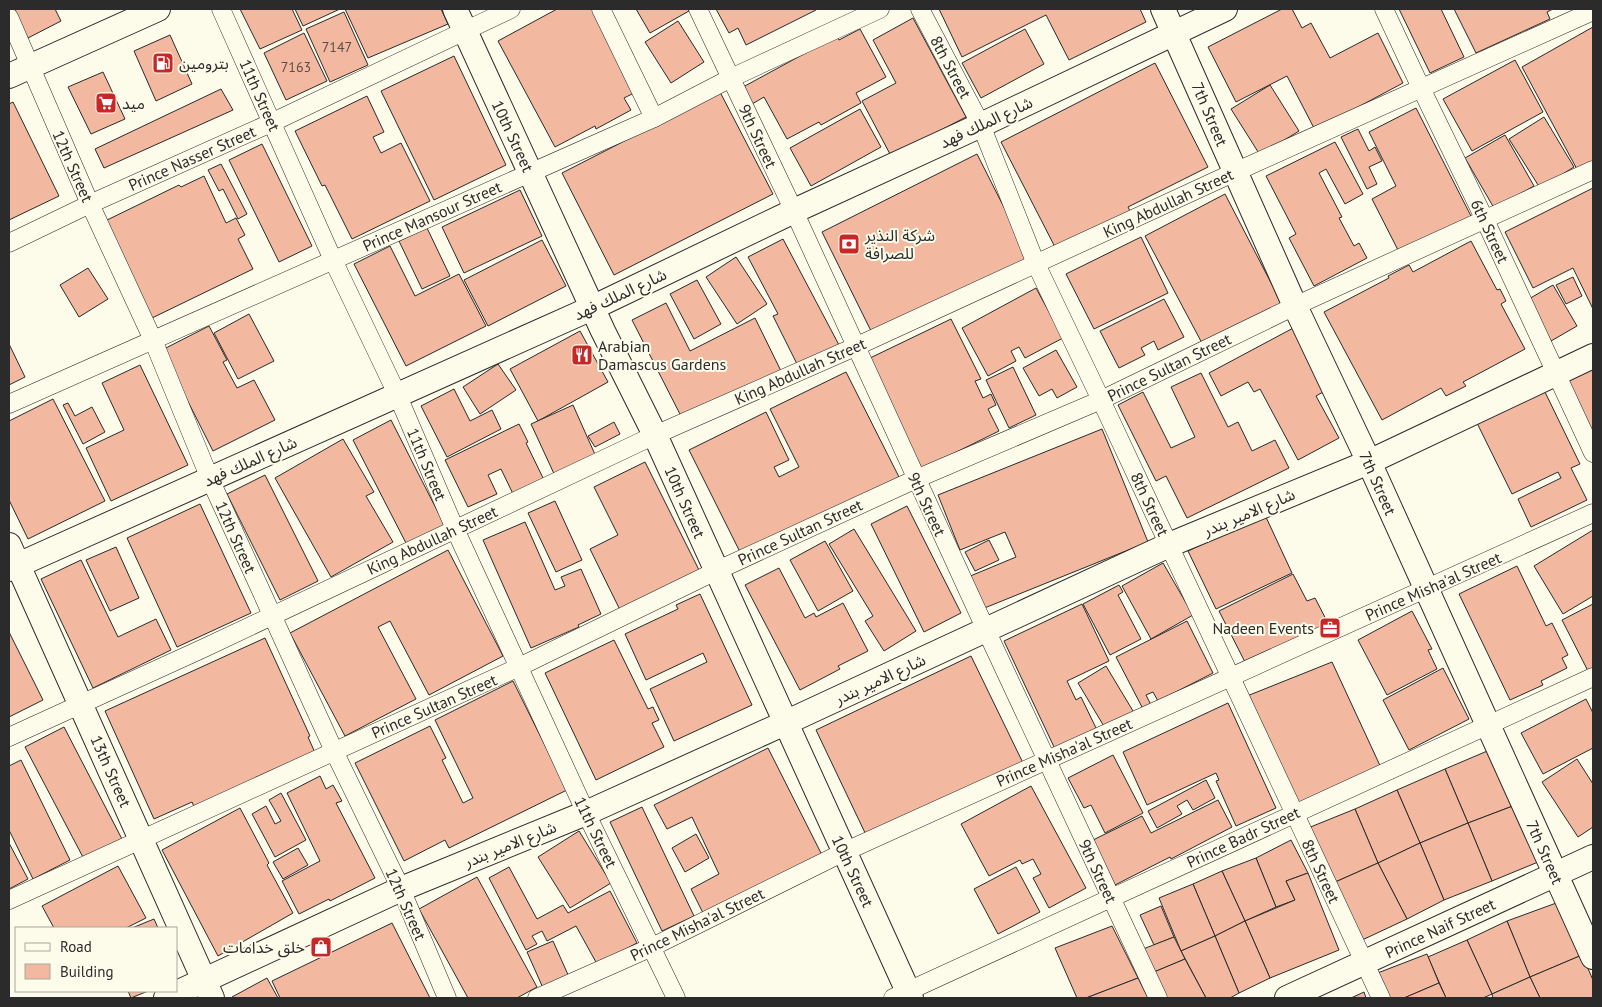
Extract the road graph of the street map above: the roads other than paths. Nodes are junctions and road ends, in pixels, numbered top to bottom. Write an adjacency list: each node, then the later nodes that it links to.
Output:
1 (158, 9): 16 (street)
2 (221, 9): 20 (street, 11th Street)
3 (455, 9): 14 (street, 10th Street)
4 (510, 9): 14 (street, Prince Nasser Street)
5 (602, 9): 19 (street)
6 (698, 9): 17 (street, 9th Street)
7 (880, 9): 17 (street, Prince Mansour Street)
8 (920, 9): 21 (street, 8th Street)
9 (1164, 9): 15 (street, 7th Street)
10 (1225, 9): 15 (street, شارع الملك فهد)
11 (1384, 9): 18 (street, 6th Street)
12 (1593, 11): 18 (street, King Abdullah Street)
13 (9, 17): 16 (street, 12th Street)
14 (464, 31): 20 (street, Prince Nasser Street); 23 (street, 10th Street)
15 (1175, 33): 21 (street, شارع الملك فهد); 24 (street, 7th Street)
16 (19, 72): 25 (street, 12th Street)
17 (731, 78): 19 (street, Prince Mansour Street); 26 (street, 9th Street)
18 (1421, 88): 24 (street, King Abdullah Street); 27 (street, 6th Street)
19 (654, 118): 23 (street, Prince Mansour Street)
20 (273, 122): 25 (street, Prince Nasser Street); 29 (street, 11th Street)
21 (981, 125): 26 (street, شارع الملك فهد); 30 (street, 8th Street)
22 (1593, 170): 27 (street, Prince Sultan Street)
23 (529, 172): 29 (street, Prince Mansour Street); 32 (street, 10th Street)
24 (1235, 172): 30 (street, King Abdullah Street); 31 (street, 7th Street)
25 (90, 204): 28 (street, Prince Nasser Street); 33 (street, 12th Street)
26 (794, 212): 32 (street, شارع الملك فهد); 34 (street, 9th Street)
27 (1485, 220): 31 (street, Prince Sultan Street); 36 (street, 6th Street)
28 (9, 243)
29 (333, 260): 33 (street, Prince Mansour Street); 37 (street, 11th Street)
30 (1036, 264): 34 (street, King Abdullah Street); 38 (street, 8th Street)
31 (1295, 306): 38 (street, Prince Sultan Street); 42 (street, 7th Street)
32 (592, 308): 37 (street, شارع الملك فهد); 40 (street, 10th Street)
33 (153, 340): 39 (street, Prince Mansour Street); 43 (street, 12th Street)
34 (855, 347): 40 (street, King Abdullah Street); 44 (street, 9th Street)
35 (1593, 356): 36 (street, شارع الامير بندر)
36 (1557, 374): 41 (street, 6th Street); 42 (street, شارع الامير بندر)
37 (397, 394): 43 (street, شارع الملك فهد); 46 (street, 11th Street)
38 (1101, 400): 44 (street, Prince Sultan Street); 47 (street, 8th Street)
39 (9, 404)
40 (655, 435): 46 (street, King Abdullah Street); 49 (street, 10th Street)
41 (1593, 454)
42 (1369, 462): 47 (street, شارع الامير بندر); 50 (street, 7th Street)
43 (210, 479): 48 (street, شارع الملك فهد); 51 (street, 12th Street)
44 (916, 479): 49 (street, Prince Sultan Street); 52 (street, 9th Street)
45 (1593, 513): 50 (street, Prince Misha'al Street)
46 (455, 529): 51 (street, King Abdullah Street); 53 (street, 11th Street)
47 (1169, 545): 52 (street, شارع الامير بندر); 54 (street, 8th Street)
48 (12, 560): 56 (street, 13th Street)
49 (716, 571): 53 (street, Prince Sultan Street); 57 (street, 10th Street)
50 (1426, 589): 54 (street, Prince Misha'al Street); 58 (street, 7th Street)
51 (272, 616): 56 (street, King Abdullah Street); 60 (street, 12th Street)
52 (986, 630): 57 (street, شارع الامير بندر); 61 (street, 9th Street)
53 (519, 667): 60 (street, Prince Sultan Street); 62 (street, 11th Street)
54 (1231, 677): 61 (street, Prince Misha'al Street); 63 (street, 8th Street)
55 (1593, 677): 58 (street, Prince Badr Street)
56 (80, 703): 59 (street, King Abdullah Street); 64 (street, 13th Street)
57 (785, 723): 62 (street, شارع الامير بندر); 65 (street, 10th Street)
58 (1488, 725): 63 (street, Prince Badr Street); 67 (street, 7th Street)
59 (9, 736)
60 (334, 751): 64 (street, Prince Sultan Street); 68 (street, 12th Street)
61 (1047, 760): 65 (street, Prince Misha'al Street); 69 (street, 9th Street)
62 (586, 812): 68 (street, شارع الامير بندر); 71 (street, 11th Street)
63 (1294, 814): 69 (street, Prince Badr Street); 73 (street, 8th Street)
64 (141, 839): 70 (street, Prince Sultan Street); 74 (street, 13th Street)
65 (844, 852): 71 (street, Prince Misha'al Street); 75 (street, 10th Street)
66 (1593, 857): 67 (street, Prince Naif Street)
67 (1556, 875): 72 (street, 7th Street); 73 (street, Prince Naif Street)
68 (401, 889): 74 (street, شارع الامير بندر); 77 (street, 12th Street)
69 (1111, 898): 75 (street, Prince Badr Street); 80 (street, 9th Street)
70 (9, 900)
71 (652, 947): 78 (street, Prince Misha'al Street); 79 (street, 11th Street)
72 (1593, 957)
73 (1364, 963): 81 (street, Prince Naif Street); 82 (street, 8th Street)
74 (208, 989): 76 (street, شارع الامير بندر)
75 (904, 996)
76 (166, 998)
77 (447, 998)
78 (537, 998)
79 (676, 998)
80 (1158, 998)
81 (1287, 998)
82 (1381, 998)

